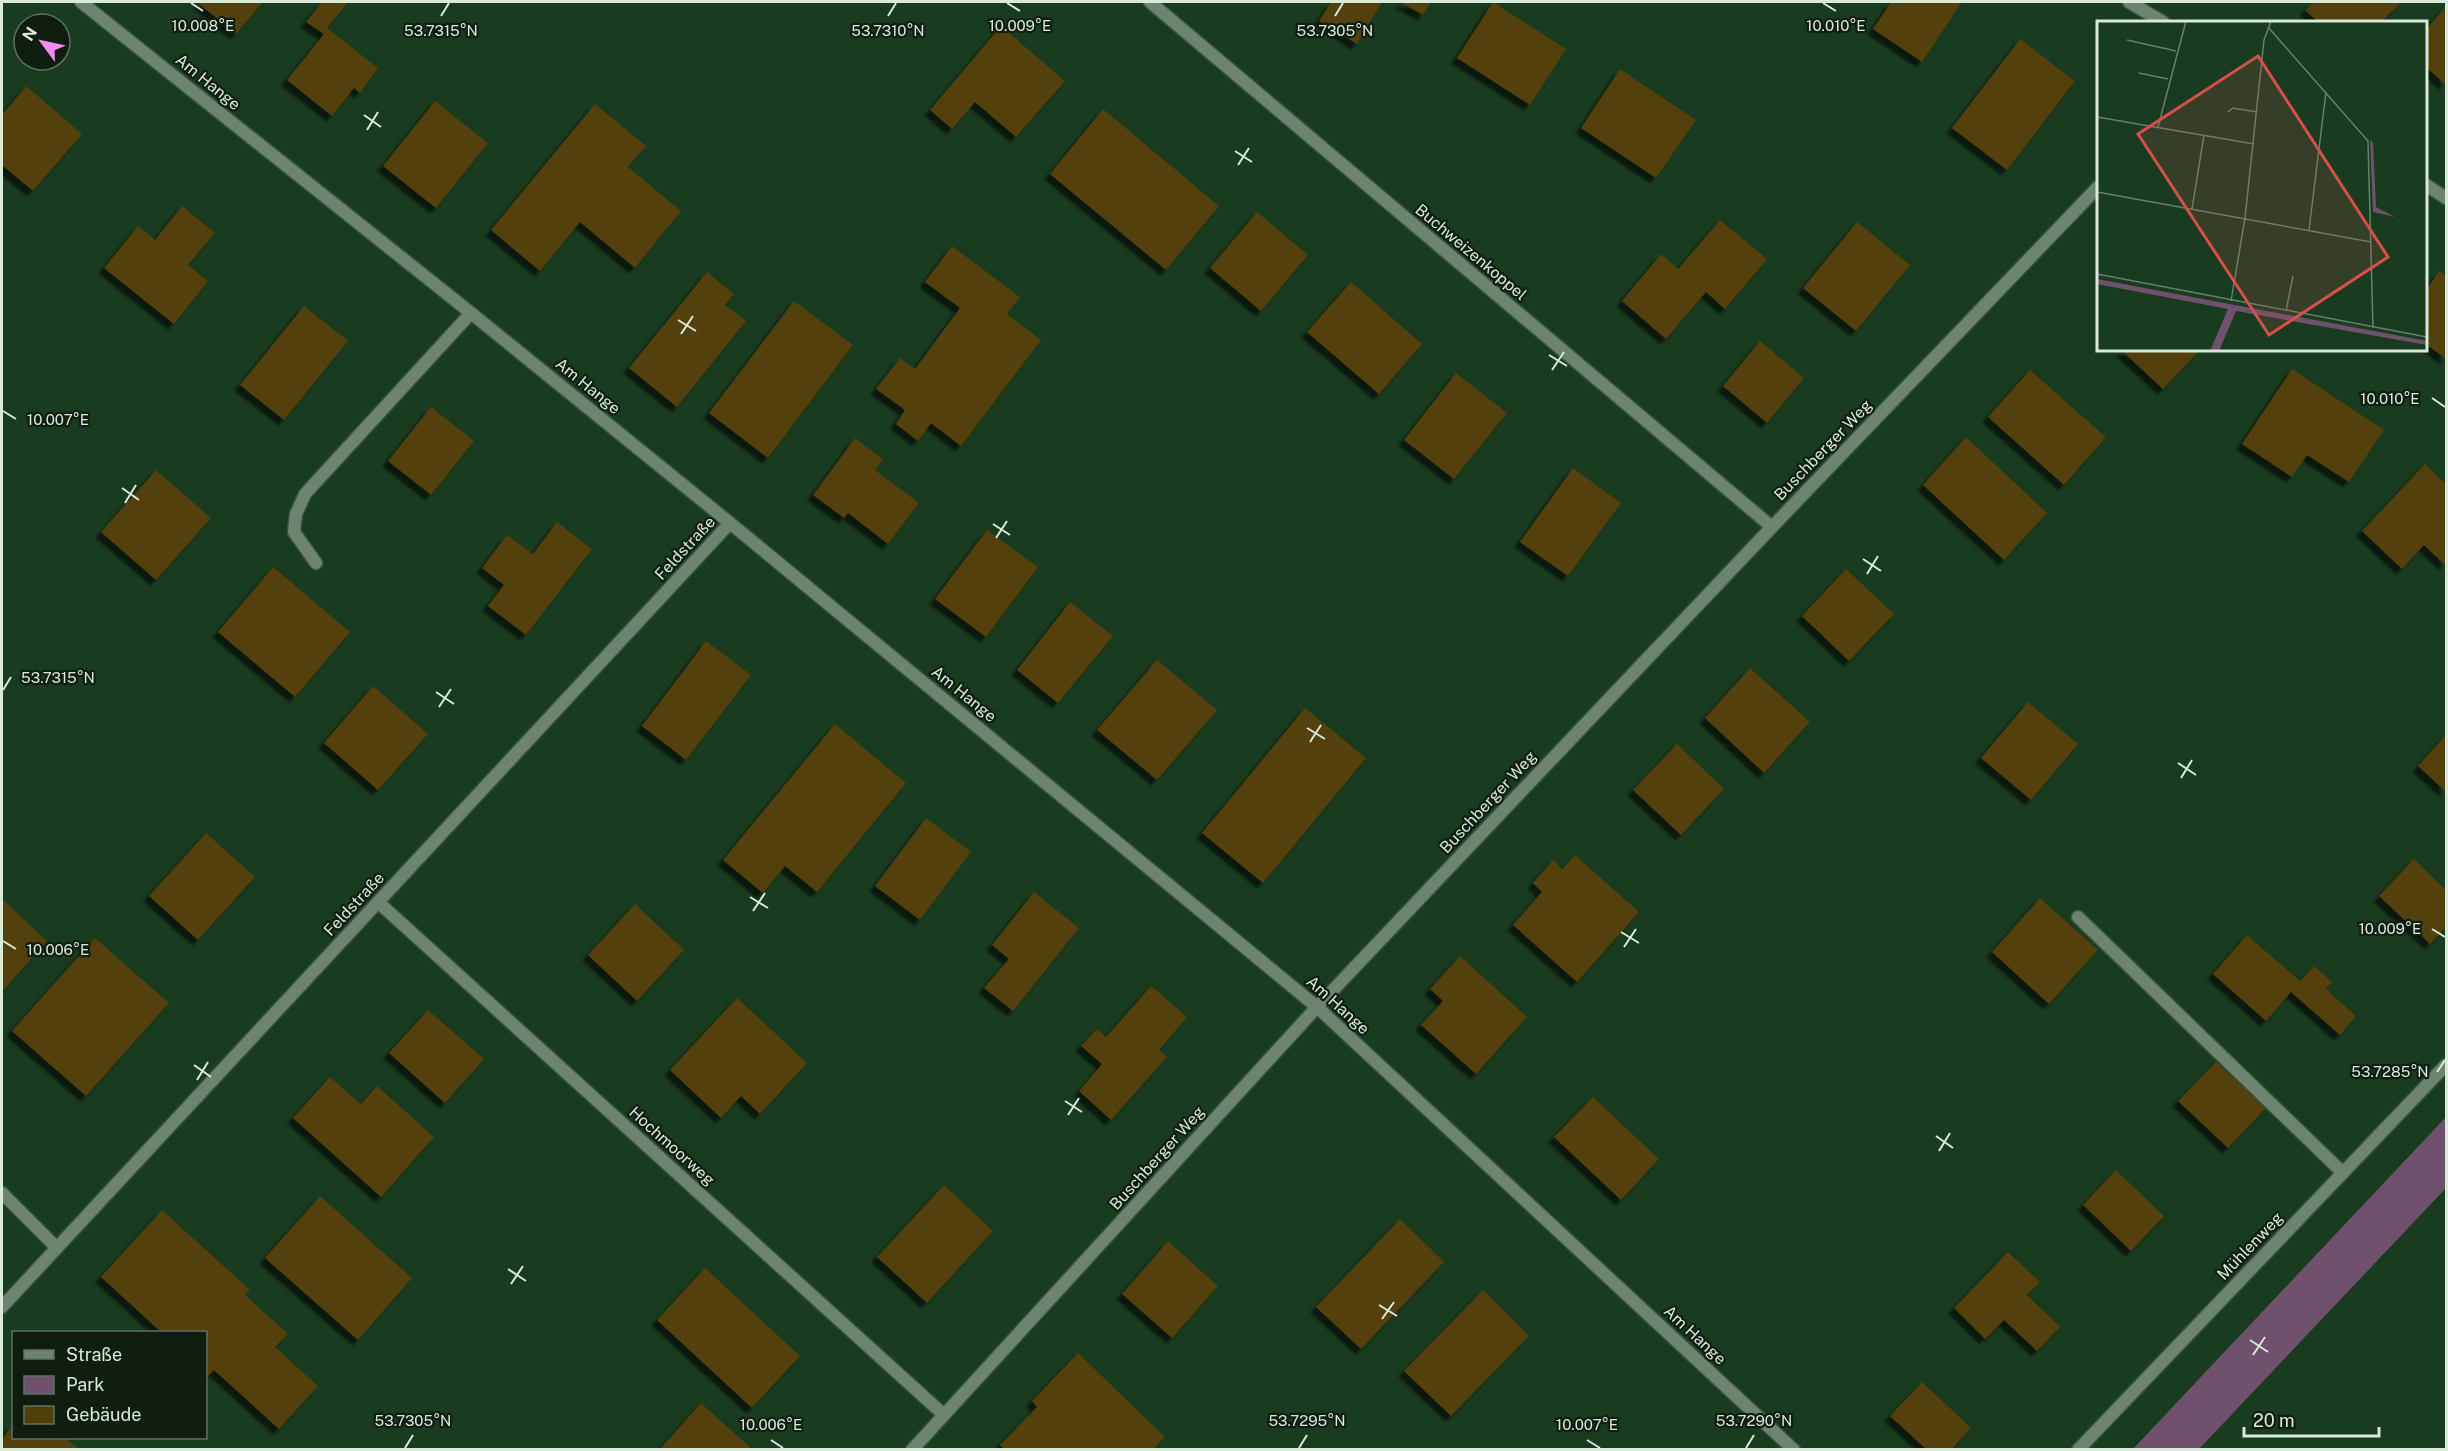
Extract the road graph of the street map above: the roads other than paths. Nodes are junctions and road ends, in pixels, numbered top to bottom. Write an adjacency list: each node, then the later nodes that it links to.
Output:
1 (81, 2): 8 (street, Am Hange)
2 (1150, 2): 10 (street, Buchweizenkoppel)
3 (2129, 2): 4 (street)
4 (2161, 21)
5 (2427, 186): 7 (street)
6 (2097, 187): 10 (street, Buschberger Weg)
7 (2446, 198)
8 (471, 313): 9 (street, Am Hange); 11 (street)
9 (730, 523): 12 (street, Feldstraße); 14 (street, Am Hange)
10 (1772, 527): 14 (street, Buschberger Weg)
11 (316, 563)
12 (378, 902): 18 (street, Feldstraße); 20 (street, Hochmoorweg)
13 (2078, 916): 16 (street)
14 (1317, 1007): 20 (street, Buschberger Weg); 22 (street, Am Hange)
15 (2446, 1065): 16 (street, Mühlenweg)
16 (2343, 1173): 23 (street, Mühlenweg)
17 (2, 1193): 18 (street)
18 (57, 1248): 19 (street, Feldstraße)
19 (2, 1307)
20 (944, 1415): 21 (street, Buschberger Weg)
21 (912, 1449)
22 (1794, 1449)
23 (2078, 1449)

